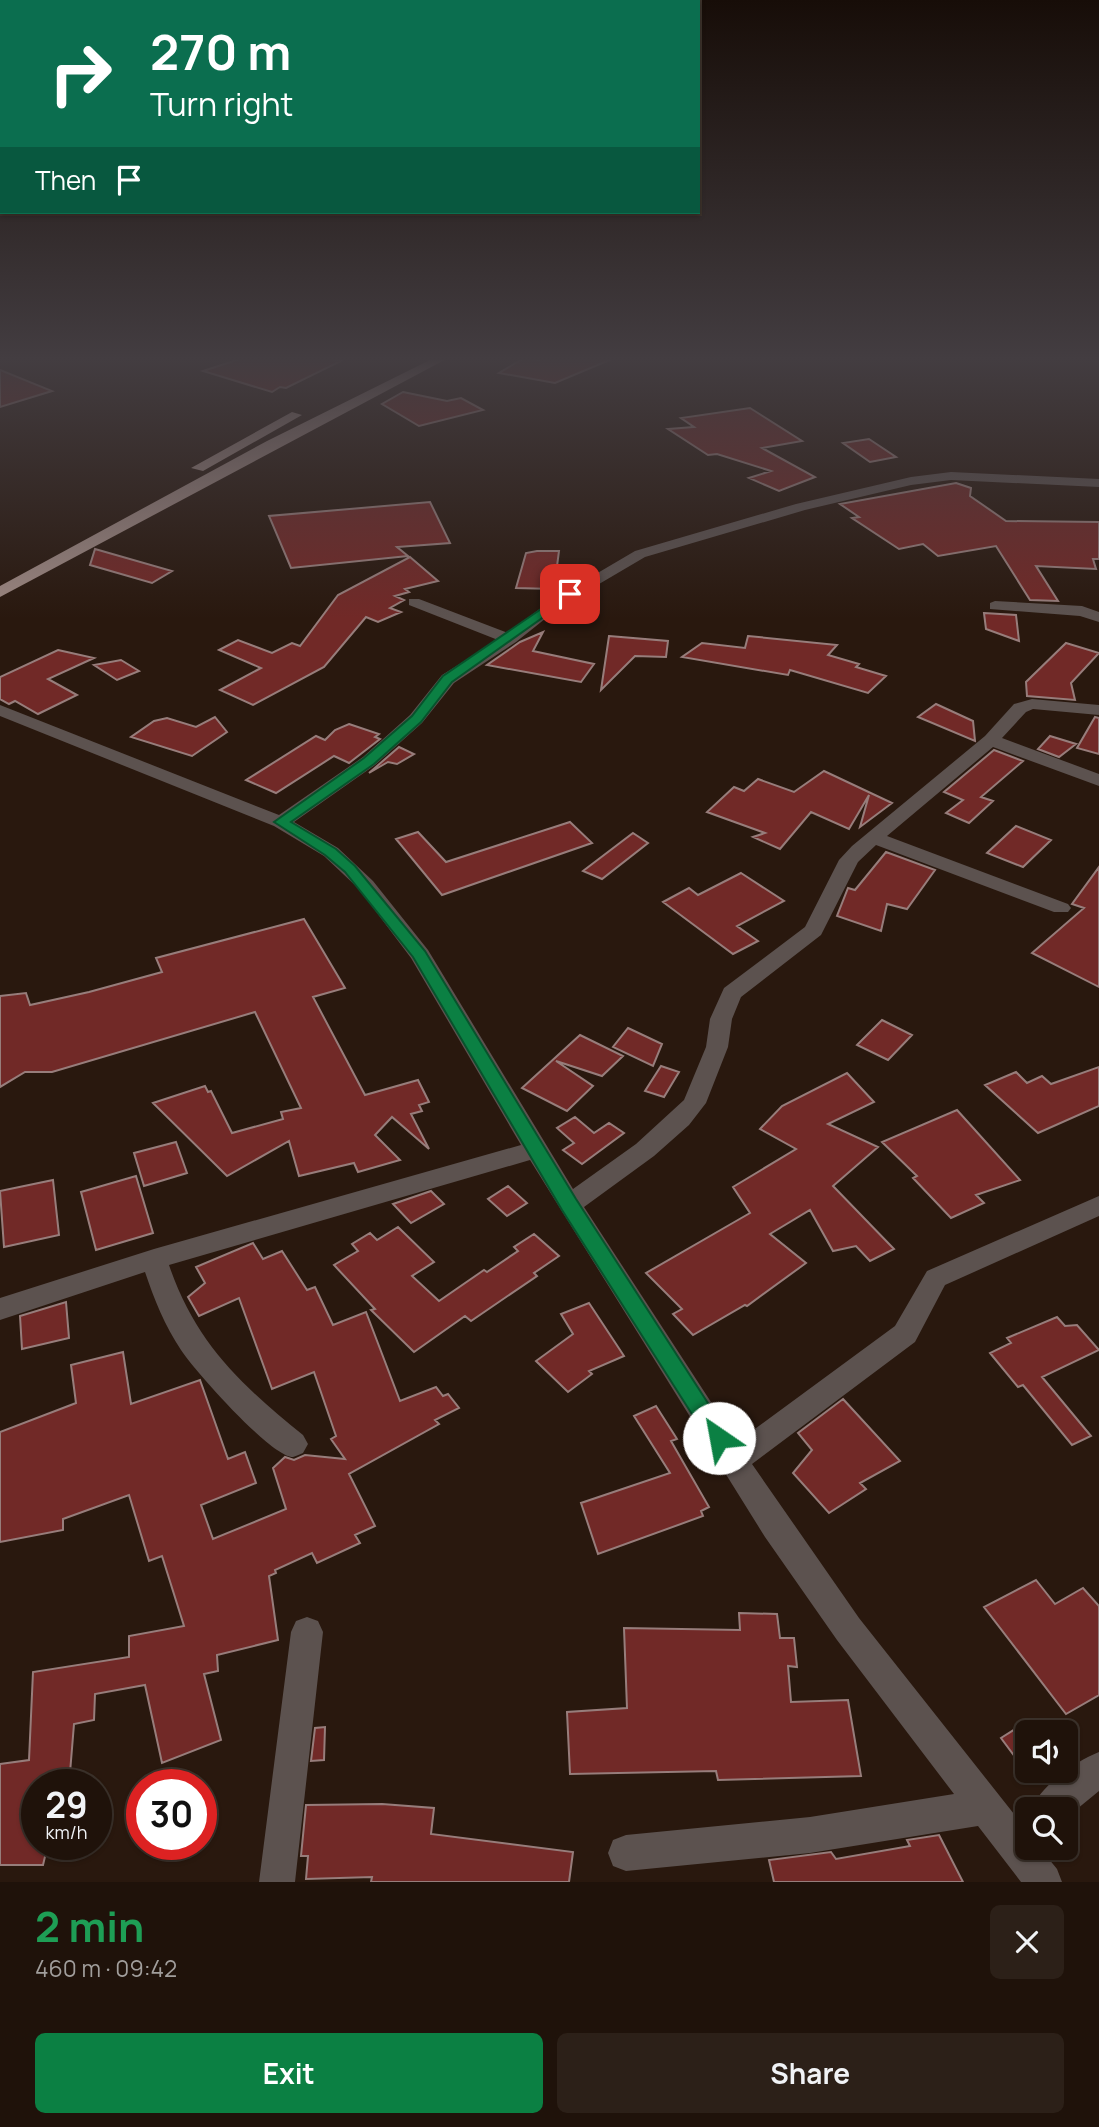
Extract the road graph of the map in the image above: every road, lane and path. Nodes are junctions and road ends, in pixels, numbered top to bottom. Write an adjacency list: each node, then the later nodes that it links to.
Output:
1 (243, 444): 4 (main road)
2 (272, 444): 5 (main road)
3 (1099, 483): 9 (street)
4 (0, 576)
5 (0, 592)
6 (414, 602): 9 (street)
7 (995, 606): 8 (street)
8 (1097, 614)
9 (510, 639): 14 (street)
10 (0, 710): 14 (street)
11 (1099, 710): 12 (street)
12 (991, 740): 13 (street); 15 (street)
13 (1099, 780)
14 (281, 822): 17 (street)
15 (874, 838): 16 (street); 18 (street)
16 (1061, 908)
17 (536, 1150): 18 (street); 20 (street)
18 (569, 1205): 23 (street)
19 (1099, 1205): 23 (street)
20 (154, 1259): 21 (street); 22 (street)
21 (0, 1309)
22 (293, 1444)
23 (734, 1461): 27 (street)
24 (307, 1632): 31 (street)
25 (1099, 1769): 26 (street)
26 (1064, 1797)
27 (985, 1807): 28 (street); 29 (street)
28 (1015, 1829)
29 (626, 1853)
30 (1033, 1860): 32 (street)
31 (277, 1882)
32 (1044, 1882)

